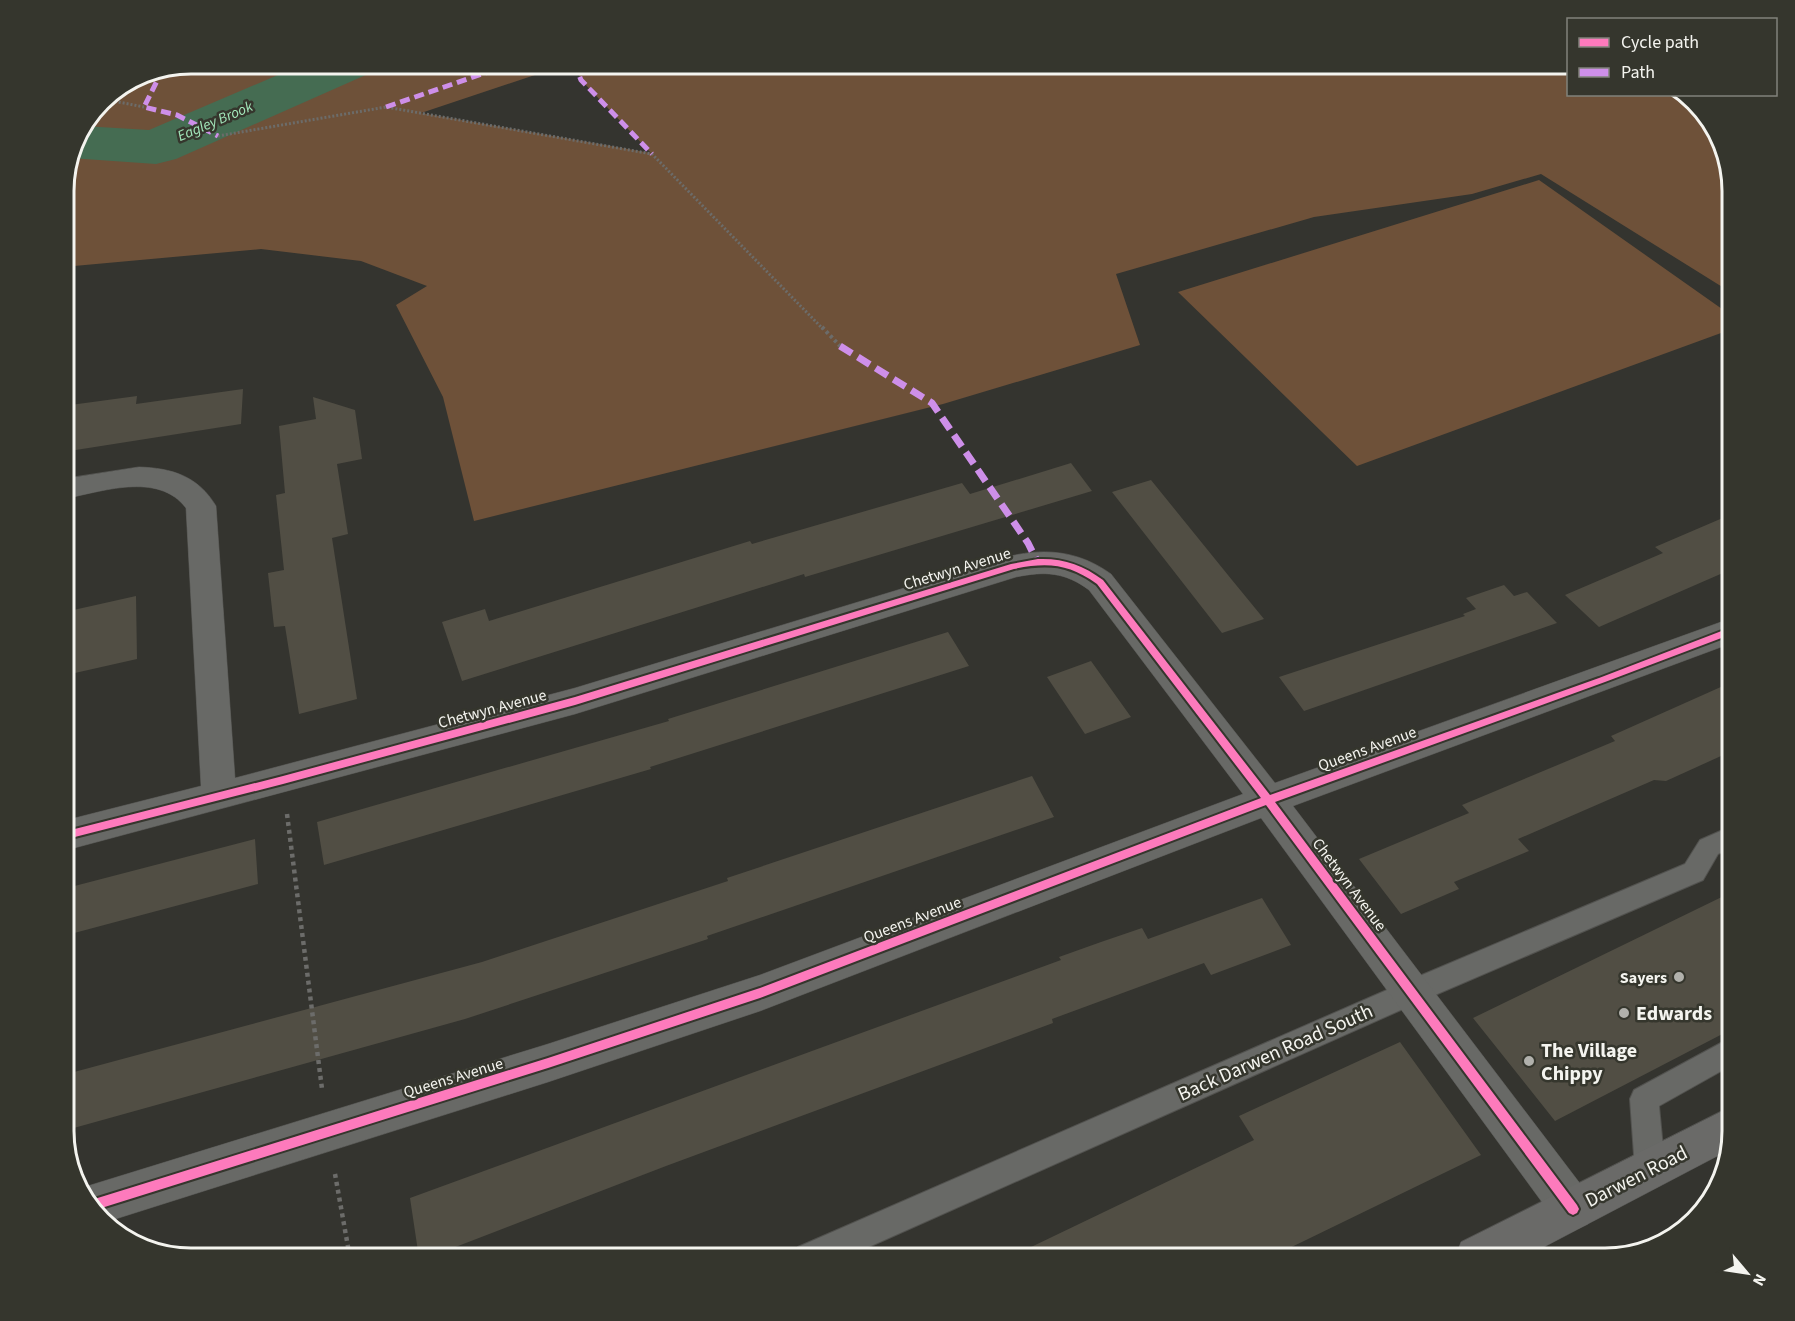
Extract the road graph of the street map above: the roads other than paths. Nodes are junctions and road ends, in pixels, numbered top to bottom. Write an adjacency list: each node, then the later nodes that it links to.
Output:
1 (74, 487): 3 (street)
2 (1722, 634): 4 (street, Queens Avenue)
3 (219, 796): 4 (street, Chetwyn Avenue); 5 (street, Chetwyn Avenue)
4 (1268, 800): 7 (street, Chetwyn Avenue); 11 (street, Queens Avenue)
5 (74, 833)
6 (1722, 841): 7 (lane, Back Darwen Road South)
7 (1412, 992): 12 (street, Chetwyn Avenue); 13 (lane, Back Darwen Road South)
8 (1722, 1056): 10 (lane)
9 (1722, 1131): 10 (main road, Darwen Road)
10 (1650, 1169): 12 (main road, Darwen Road)
11 (99, 1203)
12 (1573, 1209): 14 (main road, Darwen Road)
13 (831, 1248)
14 (1497, 1248)

